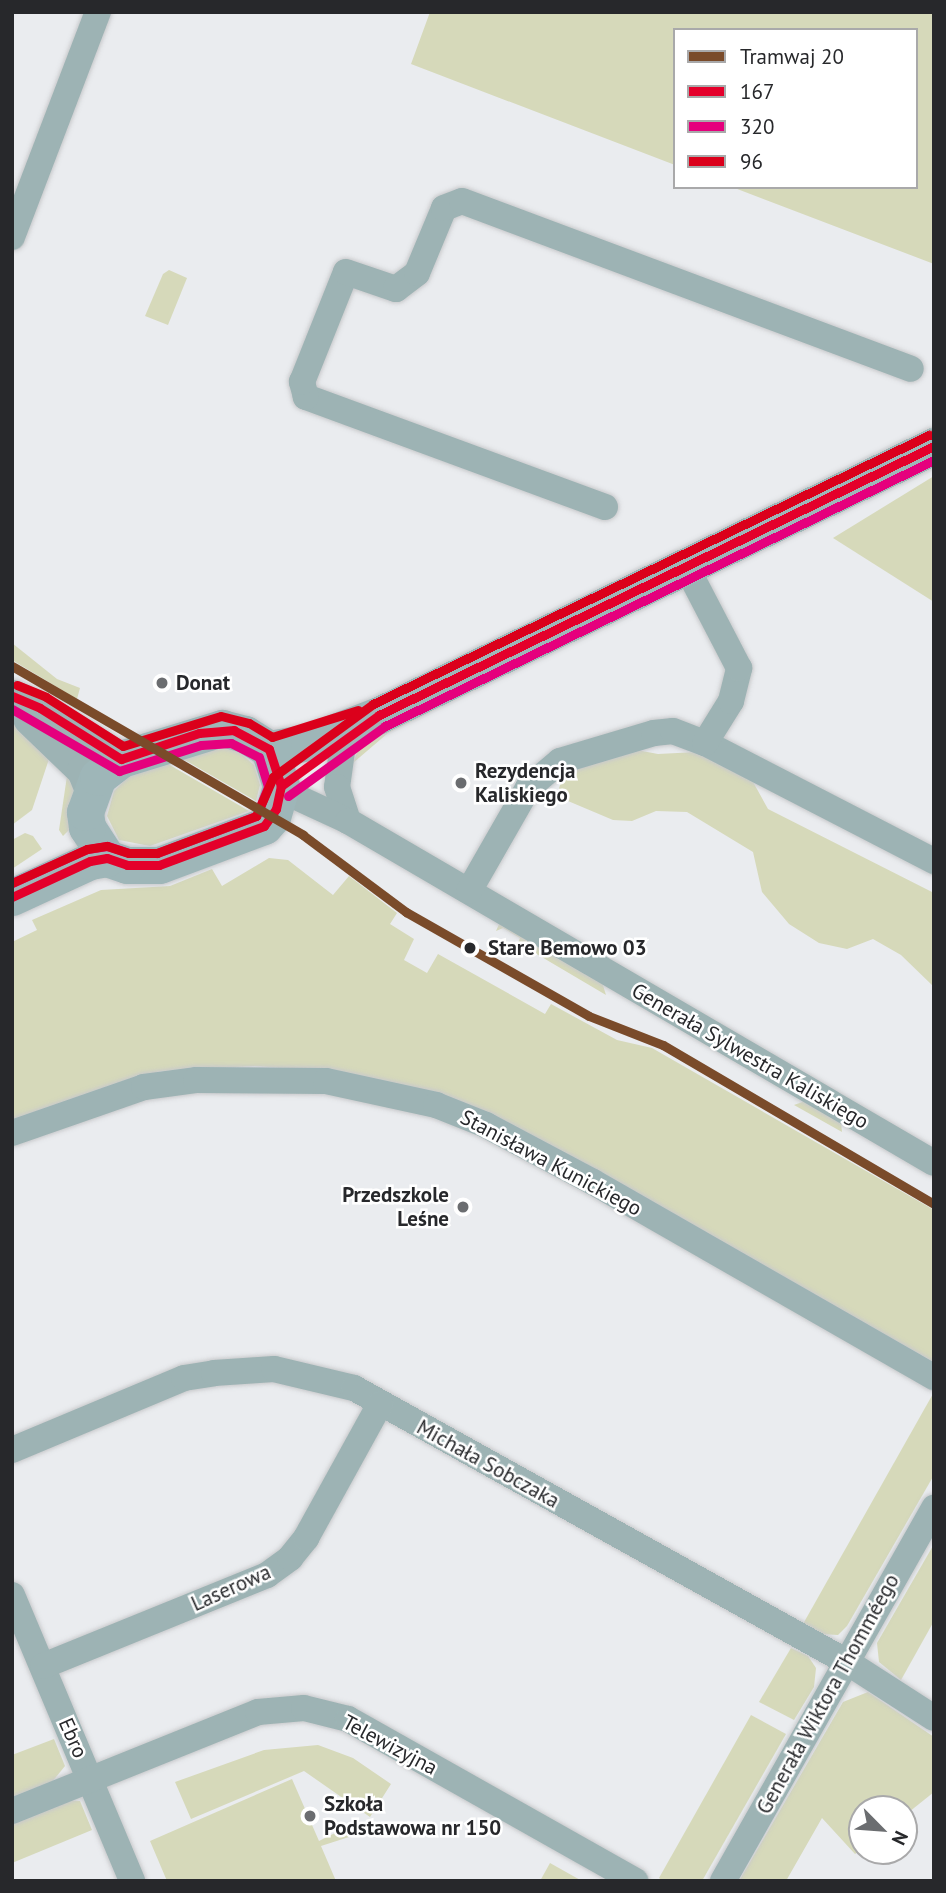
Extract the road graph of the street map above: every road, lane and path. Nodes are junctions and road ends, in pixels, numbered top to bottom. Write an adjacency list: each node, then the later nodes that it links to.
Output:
1 (98, 12): 2 (street)
2 (12, 236)
3 (911, 369): 5 (street)
4 (934, 446): 6 (main road)
5 (605, 507)
6 (687, 566): 8 (main road); 9 (street)
7 (12, 699): 12 (street); 13 (street)
8 (379, 715): 10 (main road); 11 (main road)
9 (705, 743): 18 (street); 20 (street)
10 (342, 744): 14 (main road); 15 (street)
11 (269, 749): 12 (main road); 14 (main road)
12 (121, 759): 13 (main road)
13 (90, 790): 16 (main road)
14 (280, 795): 15 (street, Generała Sylwestra Kaliskiego); 17 (main road)
15 (348, 821): 20 (street, Generała Sylwestra Kaliskiego)
16 (86, 827): 17 (main road); 19 (main road)
17 (107, 858): 21 (main road)
18 (934, 861)
19 (12, 879)
20 (469, 891): 23 (street, Generała Sylwestra Kaliskiego)
21 (12, 897)
22 (12, 1133): 24 (street, Stanisława Kunickiego)
23 (934, 1164)
24 (934, 1377)
25 (380, 1404): 26 (street, Michała Sobczaka); 29 (street, Michała Sobczaka); 30 (street, Laserowa)
26 (12, 1450)
27 (934, 1508): 29 (street, Generała Wiktora Thomméego)
28 (12, 1595): 30 (street, Ebro)
29 (847, 1662): 31 (street, Michała Sobczaka); 36 (street, Generała Wiktora Thomméego)
30 (43, 1666): 32 (street, Ebro)
31 (934, 1718)
32 (91, 1778): 33 (street, Telewizyjna); 34 (street, Ebro); 35 (street, Telewizyjna)
33 (12, 1811)
34 (132, 1881)
35 (635, 1881)
36 (723, 1881)

